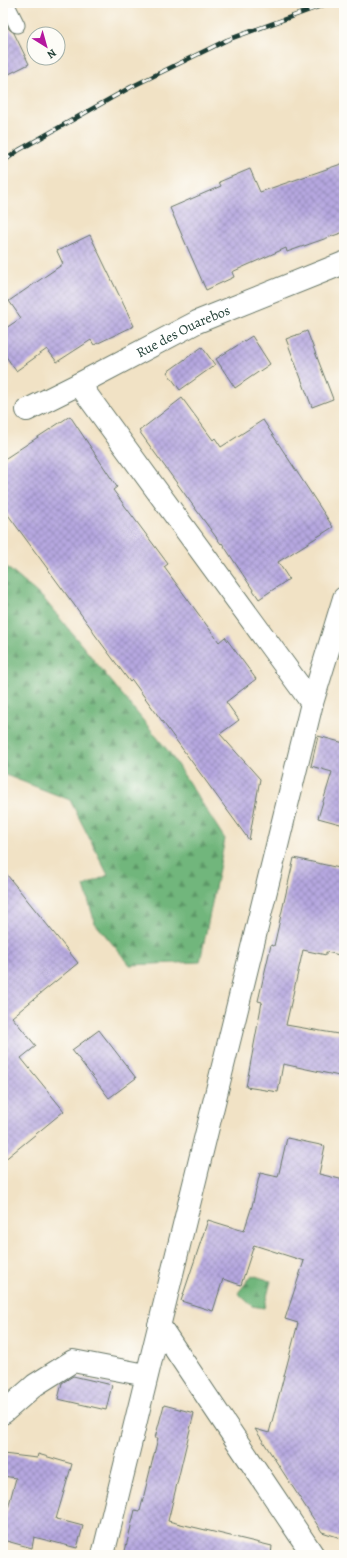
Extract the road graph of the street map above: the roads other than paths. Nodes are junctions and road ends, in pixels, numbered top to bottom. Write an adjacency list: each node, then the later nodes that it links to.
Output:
1 (6, 3): 2 (lane)
2 (17, 25)
3 (344, 263): 4 (street, Rue des Ouarebos)
4 (79, 384): 5 (street, Rue des Ouarebos); 7 (street)
5 (28, 410)
6 (344, 598): 7 (street)
7 (312, 703): 8 (street)
8 (159, 1325): 9 (street); 12 (street)
9 (146, 1375): 10 (street); 11 (street)
10 (3, 1413)
11 (103, 1555)
12 (313, 1555)

